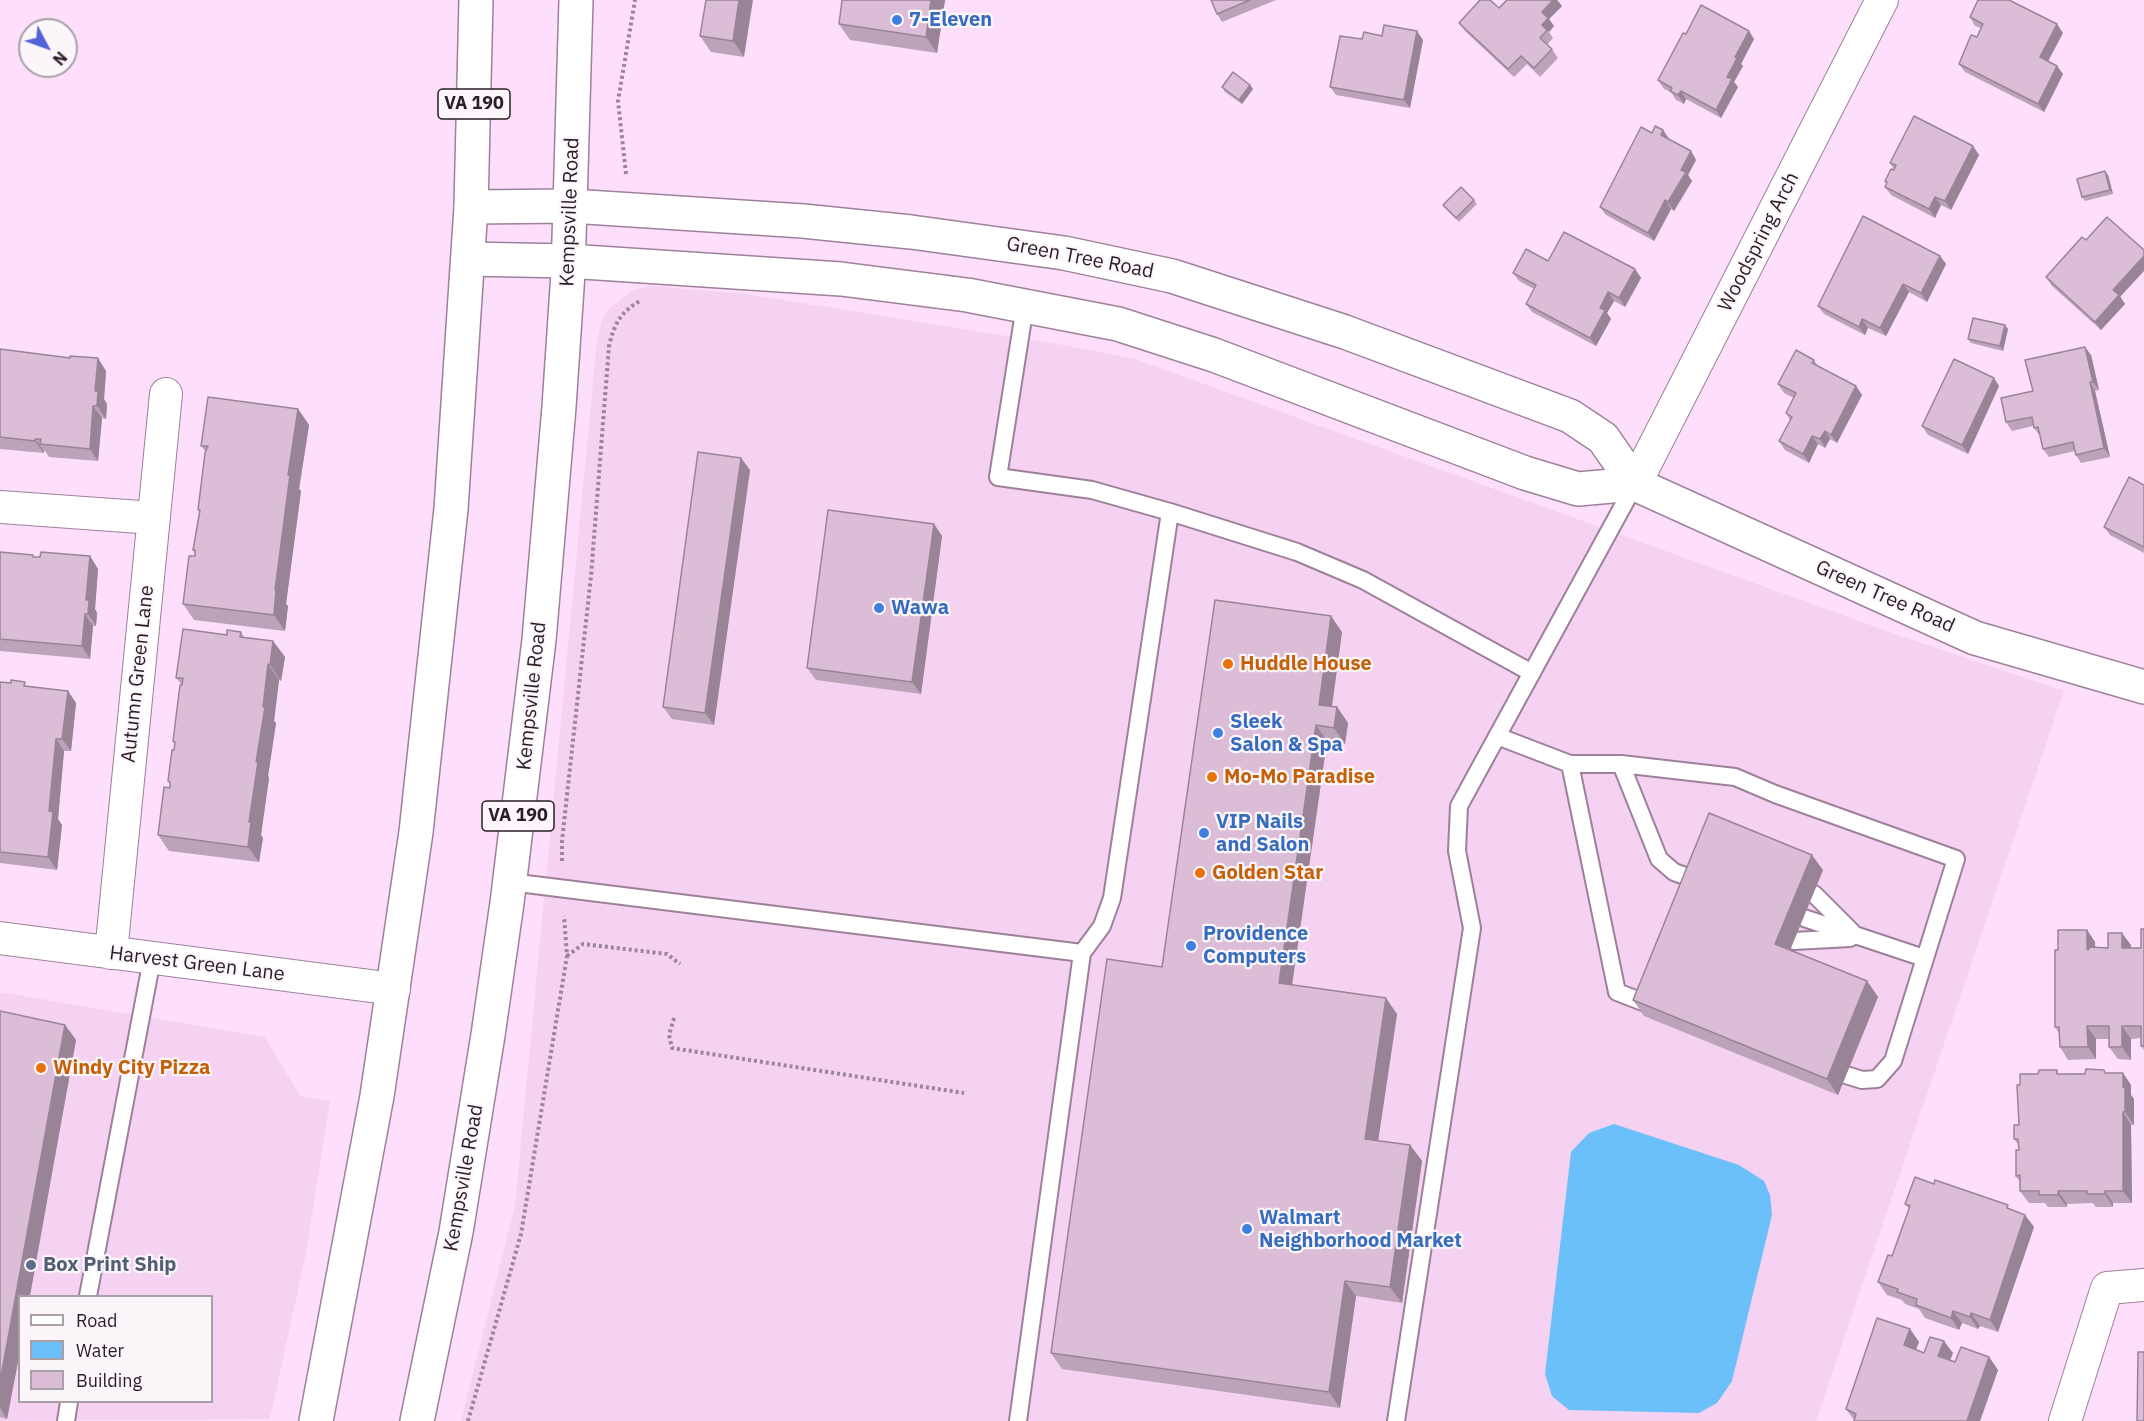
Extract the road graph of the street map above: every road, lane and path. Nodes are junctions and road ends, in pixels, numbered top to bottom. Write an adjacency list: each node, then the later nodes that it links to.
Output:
1 (476, 0): 6 (street, VA 190)
2 (576, 0): 5 (street, Kempsville Road / VA 190)
3 (635, 0): 7 (path)
4 (1882, 0): 13 (street, Woodspring Arch)
5 (572, 206): 6 (street, Green Tree Road); 7 (street, Green Tree Road); 9 (street, Kempsville Road / VA 190)
6 (471, 207): 8 (street, VA 190)
7 (631, 209): 13 (street, Green Tree Road)
8 (468, 259): 9 (street, Green Tree Road); 38 (street, VA 190)
9 (568, 261): 10 (street, Green Tree Road); 24 (street, Kempsville Road / VA 190)
10 (639, 266): 11 (street, Green Tree Road); 26 (path)
11 (1025, 306): 13 (street, Green Tree Road); 15 (lane)
12 (166, 394): 16 (street, Autumn Green Lane)
13 (1635, 484): 17 (lane); 18 (street, Green Tree Road)
14 (0, 507): 16 (street)
15 (1170, 512): 17 (lane); 33 (lane)
16 (154, 518): 32 (street, Autumn Green Lane)
17 (1532, 673): 19 (lane)
18 (2144, 687)
19 (1497, 736): 20 (lane); 51 (lane)
20 (1570, 764): 21 (lane); 39 (lane)
21 (1621, 764): 23 (lane); 36 (lane)
22 (1691, 864): 23 (lane)
23 (1674, 872): 25 (lane)
24 (510, 882): 26 (lane); 48 (street, Kempsville Road / VA 190)
25 (1692, 886)
26 (563, 888): 33 (lane); 34 (path)
27 (1814, 894): 29 (lane)
28 (1804, 918): 29 (lane)
29 (1857, 937): 31 (lane); 36 (lane)
30 (0, 938): 32 (street, Harvest Green Lane)
31 (1794, 941)
32 (111, 953): 35 (street, Harvest Green Lane)
33 (1082, 953): 50 (lane)
34 (567, 956): 37 (path); 49 (path)
35 (152, 958): 38 (street, Harvest Green Lane); 44 (lane)
36 (1924, 958): 41 (lane)
37 (681, 964)
38 (394, 989): 47 (street, VA 190)
39 (1648, 1004)
40 (674, 1018): 42 (path)
41 (1846, 1075)
42 (964, 1093)
43 (2144, 1285): 52 (street)
44 (88, 1295)
45 (69, 1403): 46 (lane)
46 (66, 1421)
47 (316, 1421)
48 (417, 1421)
49 (468, 1421)
50 (1018, 1421)
51 (1396, 1421)
52 (2066, 1421)

